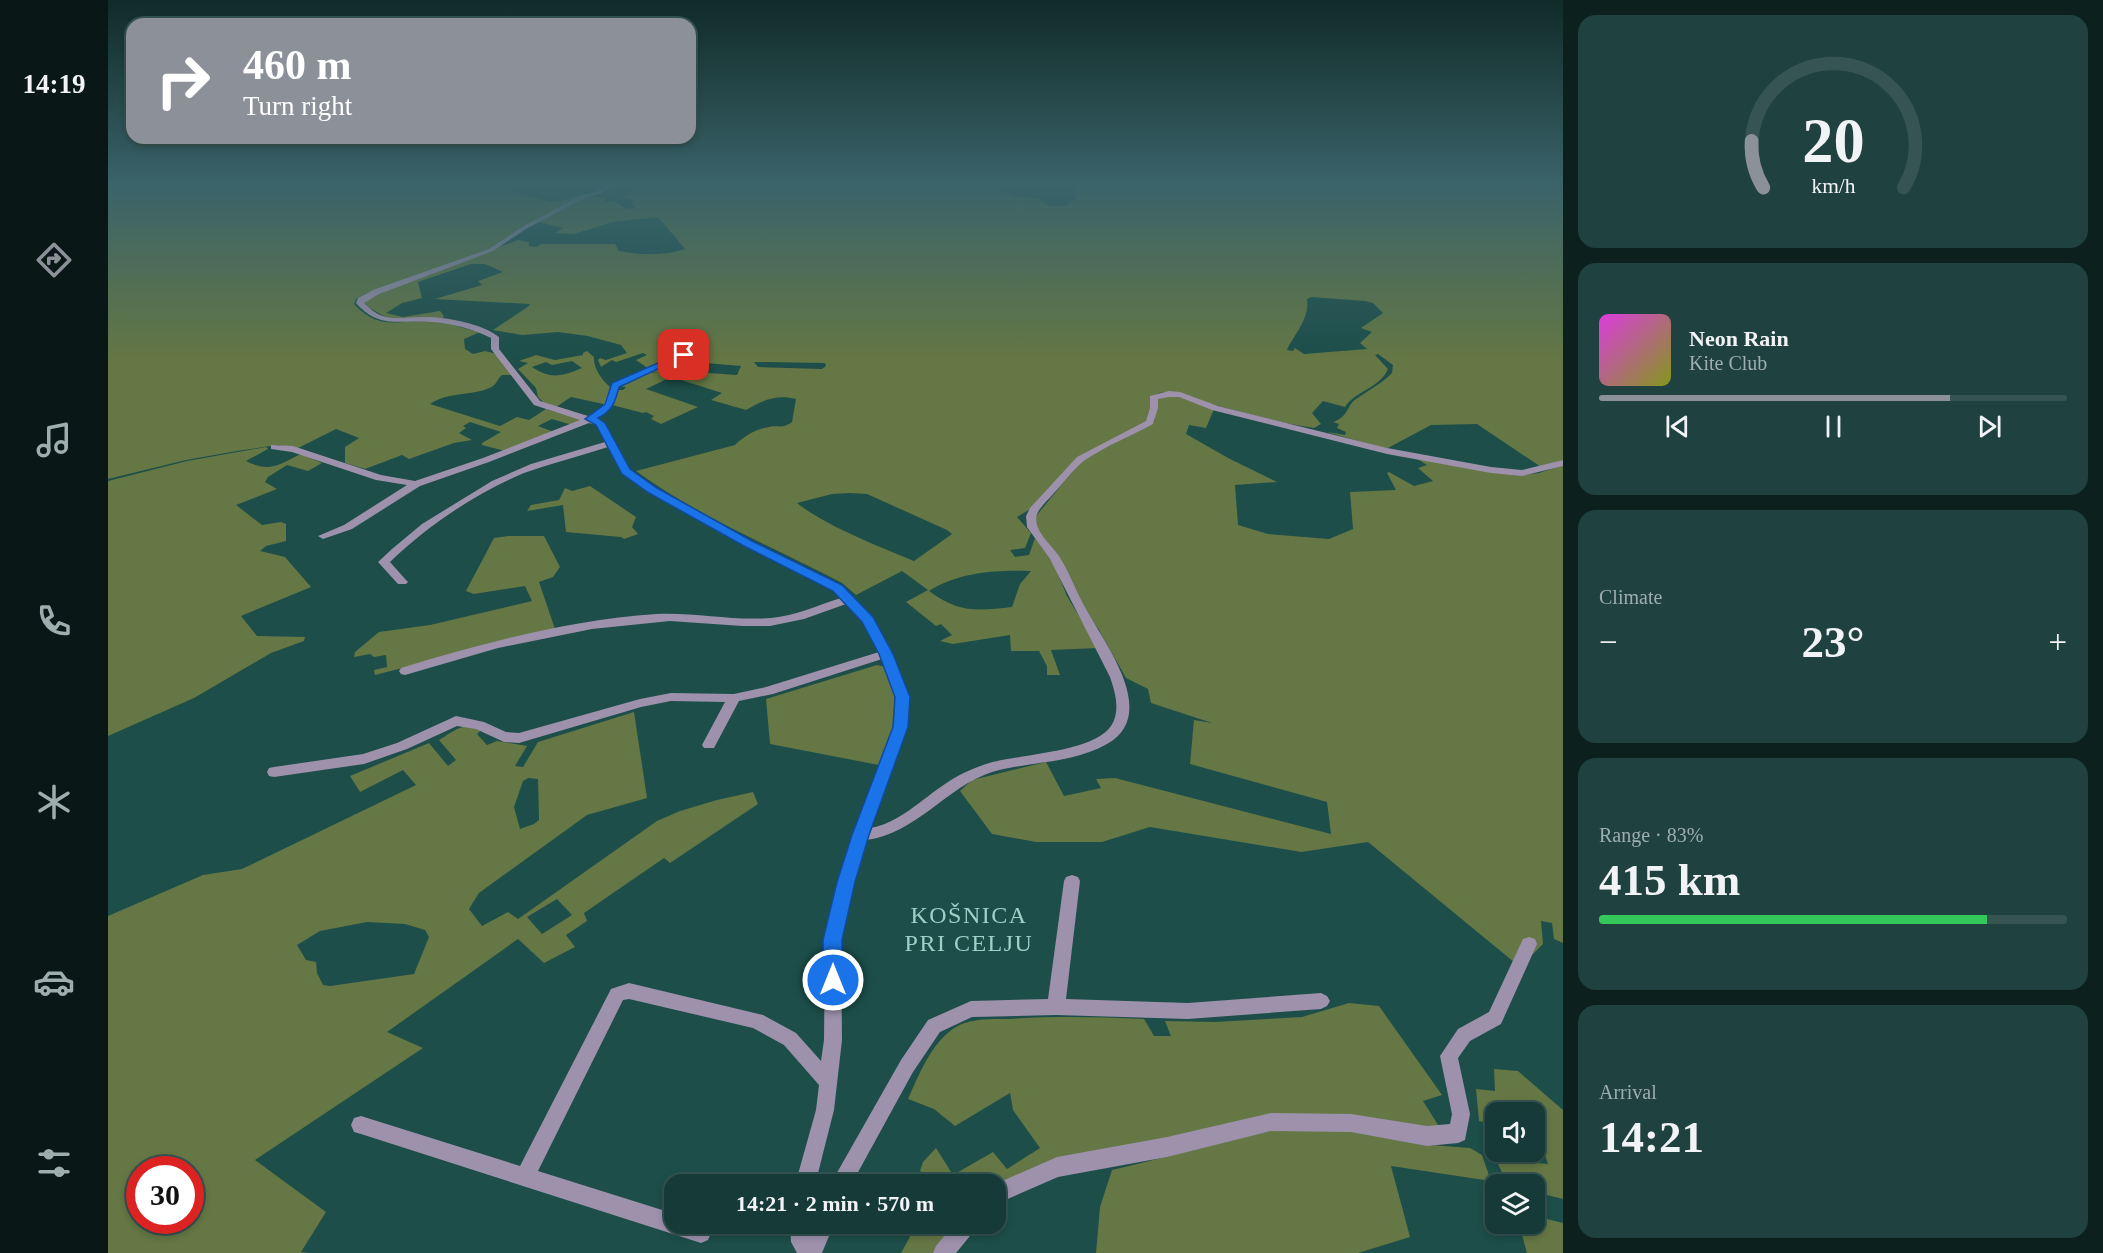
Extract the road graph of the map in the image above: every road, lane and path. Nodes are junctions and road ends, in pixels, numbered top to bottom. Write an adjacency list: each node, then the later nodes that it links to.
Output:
1 (502, 242): 3 (street)
2 (684, 355): 3 (street)
3 (590, 419): 4 (street); 7 (street)
4 (611, 443): 9 (street); 10 (street)
5 (274, 447): 7 (street)
6 (1563, 463): 16 (street)
7 (416, 484): 8 (street)
8 (323, 536)
9 (402, 582)
10 (849, 599): 11 (street); 12 (street)
11 (886, 654): 13 (street); 16 (street)
12 (405, 671)
13 (734, 698): 14 (street); 15 (street)
14 (709, 745)
15 (274, 772)
16 (860, 835): 21 (street)
17 (1072, 881): 20 (street)
18 (1529, 944): 26 (street)
19 (1322, 1001): 20 (street)
20 (1056, 1007): 24 (street)
21 (828, 1082): 23 (street); 25 (street)
22 (362, 1125): 25 (street)
23 (808, 1174)
24 (846, 1174)
25 (525, 1177): 27 (street)
26 (1006, 1190)
27 (664, 1221)
28 (801, 1234): 31 (street)
29 (820, 1234): 31 (street)
30 (959, 1234): 32 (street)
31 (811, 1253)
32 (943, 1253)

